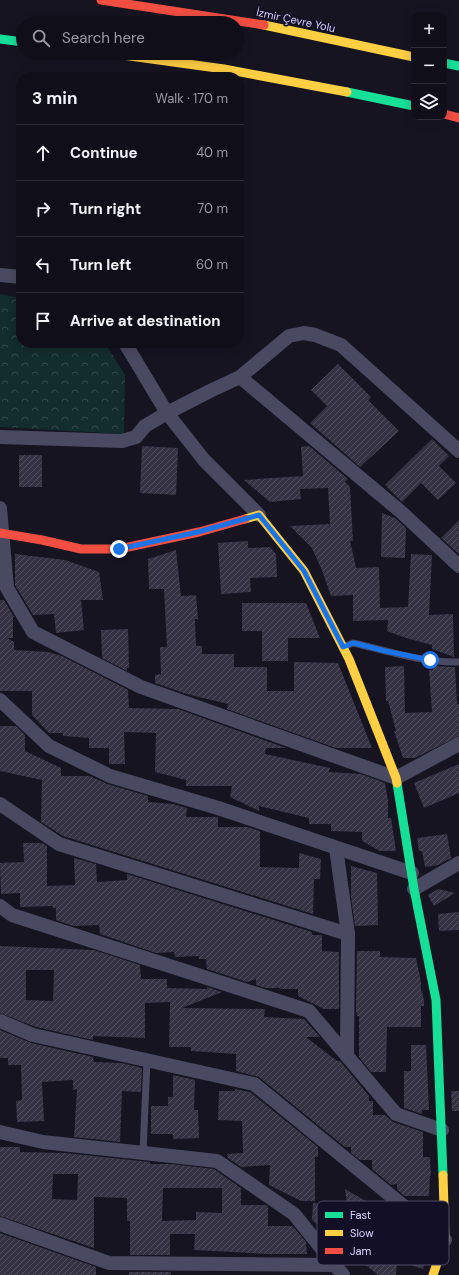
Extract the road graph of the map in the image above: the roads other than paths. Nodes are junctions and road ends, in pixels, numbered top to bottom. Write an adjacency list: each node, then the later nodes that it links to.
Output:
1 (101, 0): 2 (main road, İzmir Çevre Yolu)
2 (208, 16)
3 (244, 21): 6 (main road, İzmir Çevre Yolu)
4 (0, 39): 5 (main road)
5 (16, 41)
6 (411, 56)
7 (159, 60): 10 (main road)
8 (447, 64): 9 (main road)
9 (459, 66)
10 (240, 72)
11 (244, 73): 12 (main road)
12 (411, 105)
13 (447, 115): 14 (main road)
14 (459, 118)
15 (0, 275): 16 (street)
16 (16, 277)
17 (128, 348): 19 (street)
18 (240, 377): 19 (street); 21 (street); 25 (street)
19 (168, 413): 20 (street); 23 (street)
20 (0, 436)
21 (459, 451)
22 (0, 508): 24 (street)
23 (259, 515): 24 (main road); 26 (main road)
24 (1, 533): 30 (street)
25 (459, 566)
26 (343, 647): 27 (lane); 30 (main road)
27 (459, 662)
28 (0, 700): 32 (street)
29 (459, 744): 30 (street)
30 (396, 778): 34 (main road)
31 (0, 804): 37 (street)
32 (336, 848): 34 (street); 37 (street)
33 (459, 863): 35 (street)
34 (412, 873): 35 (main road)
35 (414, 889): 41 (main road)
36 (0, 906): 39 (street)
37 (348, 934): 39 (street)
38 (0, 1021): 40 (street)
39 (347, 1056): 41 (street)
40 (147, 1060): 43 (lane); 44 (street)
41 (442, 1130): 45 (main road)
42 (0, 1132): 43 (street)
43 (143, 1153): 47 (street)
44 (397, 1201)
45 (444, 1201)
46 (0, 1224): 49 (street)
47 (317, 1242)
48 (436, 1265): 50 (main road)
49 (340, 1270)
50 (433, 1275)

